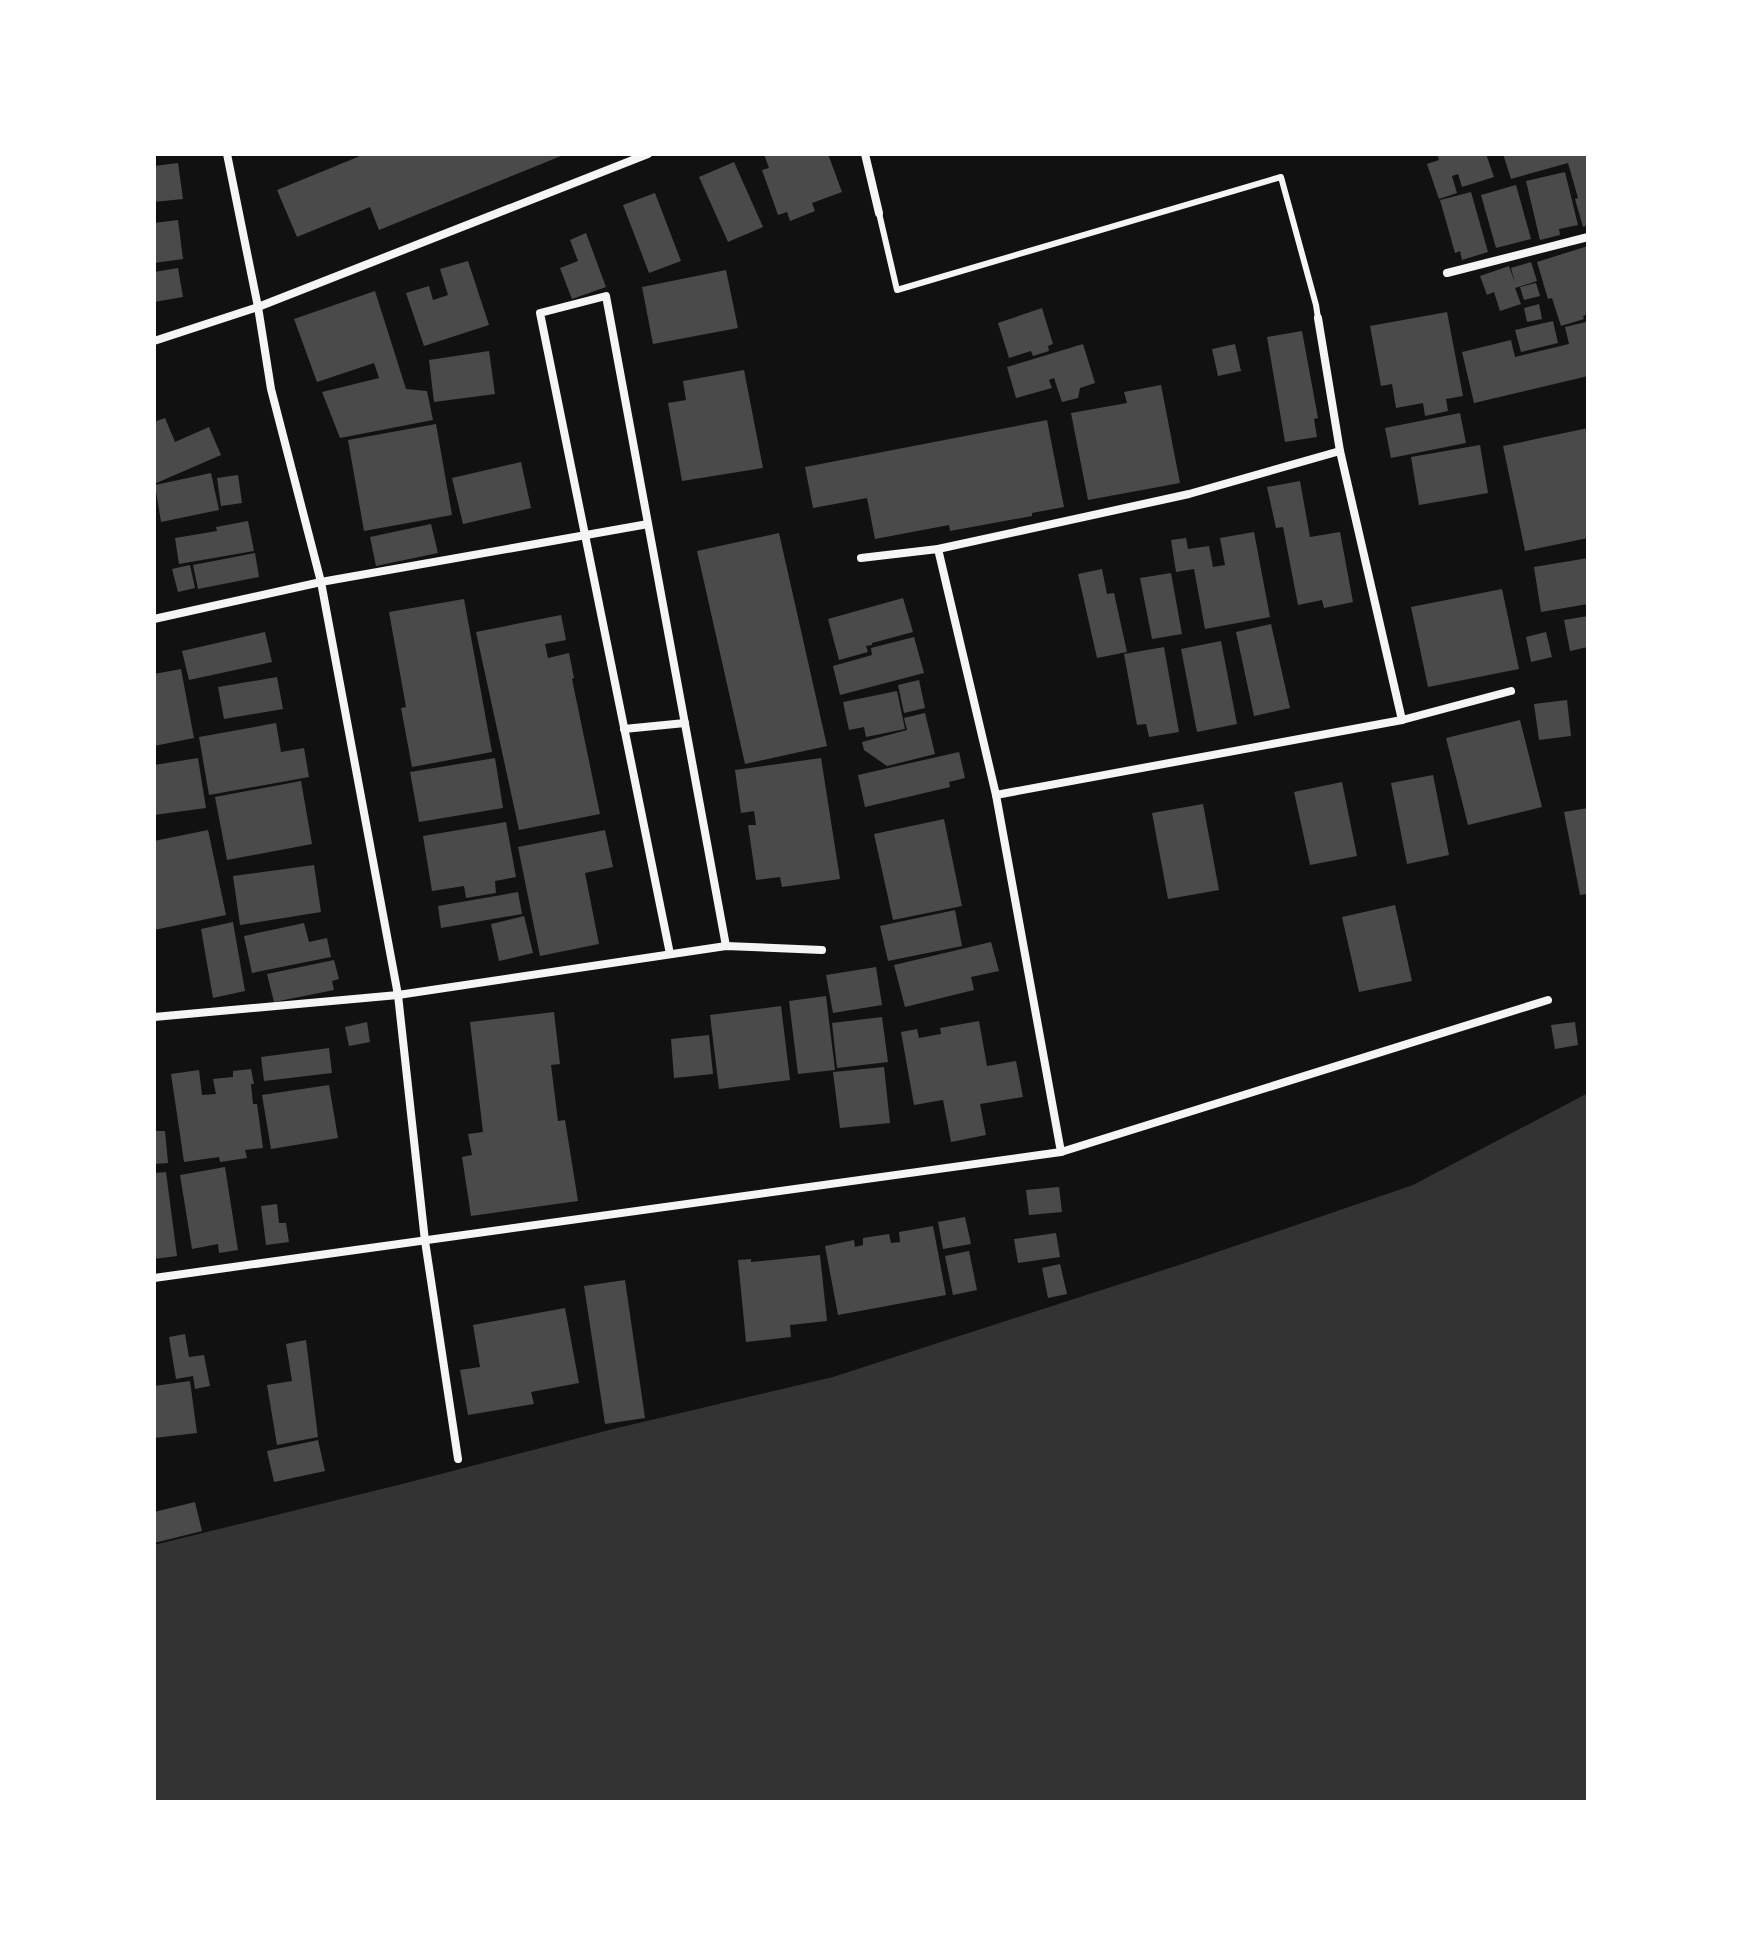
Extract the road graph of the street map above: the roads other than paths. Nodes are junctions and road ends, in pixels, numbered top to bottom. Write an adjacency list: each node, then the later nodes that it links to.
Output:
1 (227, 154): 7 (street)
2 (648, 154): 7 (street)
3 (865, 154): 4 (street)
4 (879, 213): 8 (lane)
5 (1588, 237): 6 (street)
6 (1447, 273)
7 (258, 307): 9 (street); 15 (street)
8 (1318, 318): 10 (street)
9 (154, 341)
10 (1340, 451): 13 (street); 18 (street)
11 (648, 524): 12 (street); 12 (street); 19 (street)
12 (585, 535): 15 (street); 20 (street)
13 (938, 549): 14 (street); 21 (street)
14 (861, 558)
15 (321, 582): 16 (street); 25 (street)
16 (154, 619)
17 (1511, 691): 18 (street)
18 (1402, 720): 21 (street)
19 (685, 723): 20 (street); 22 (street)
20 (624, 729): 24 (street)
21 (996, 795): 28 (street)
22 (726, 946): 23 (street); 24 (street)
23 (822, 950)
24 (670, 954): 25 (street)
25 (398, 995): 27 (street); 29 (street)
26 (1548, 1000): 28 (street)
27 (154, 1017)
28 (1061, 1152): 29 (street)
29 (425, 1241): 30 (street); 31 (street)
30 (154, 1278)
31 (458, 1459)

